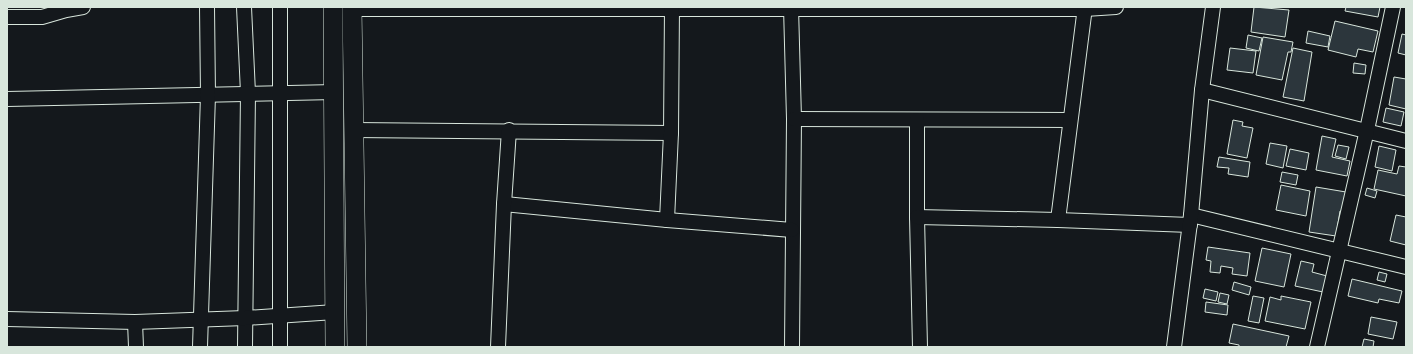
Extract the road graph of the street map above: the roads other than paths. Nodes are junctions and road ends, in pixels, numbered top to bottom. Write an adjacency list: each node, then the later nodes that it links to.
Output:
1 (83, 7): 13 (street)
2 (207, 7): 19 (street)
3 (244, 7): 18 (street)
4 (280, 7): 16 (street)
5 (333, 7): 17 (street)
6 (1116, 7): 12 (street)
7 (1213, 7): 15 (street)
8 (1393, 7): 26 (street)
9 (352, 8): 10 (street); 24 (street)
10 (672, 8): 11 (street); 27 (street)
11 (791, 8): 12 (street); 21 (street)
12 (1085, 8): 23 (street)
13 (56, 10): 14 (street)
14 (7, 17)
15 (1202, 90): 26 (street); 33 (street)
16 (281, 92): 17 (street); 18 (street); 38 (street)
17 (335, 92): 37 (street)
18 (248, 93): 19 (street); 39 (street)
19 (208, 95): 20 (street); 41 (street)
20 (7, 99)
21 (794, 119): 22 (street); 34 (street)
22 (918, 120): 23 (street); 30 (street)
23 (1070, 120): 32 (street)
24 (354, 130): 25 (street); 44 (street)
25 (509, 130): 27 (street); 29 (street)
26 (1367, 130): 28 (street); 35 (street)
27 (671, 133): 31 (street)
28 (1406, 141)
29 (504, 204): 31 (street); 49 (street)
30 (916, 217): 32 (street); 51 (street)
31 (667, 220): 34 (street)
32 (1058, 220): 33 (street)
33 (1191, 220): 35 (street); 52 (street)
34 (792, 230): 50 (street)
35 (1340, 250): 36 (street); 53 (street)
36 (1406, 267)
37 (335, 312): 38 (street); 43 (street)
38 (279, 317): 39 (street); 48 (street)
39 (245, 318): 41 (street); 47 (street)
40 (7, 319): 42 (street)
41 (200, 320): 42 (street); 46 (street)
42 (135, 322): 45 (street)
43 (335, 340): 44 (street)
44 (357, 340)
45 (136, 347)
46 (200, 347)
47 (245, 347)
48 (280, 347)
49 (498, 347)
50 (792, 347)
51 (920, 347)
52 (1174, 347)
53 (1316, 347)

